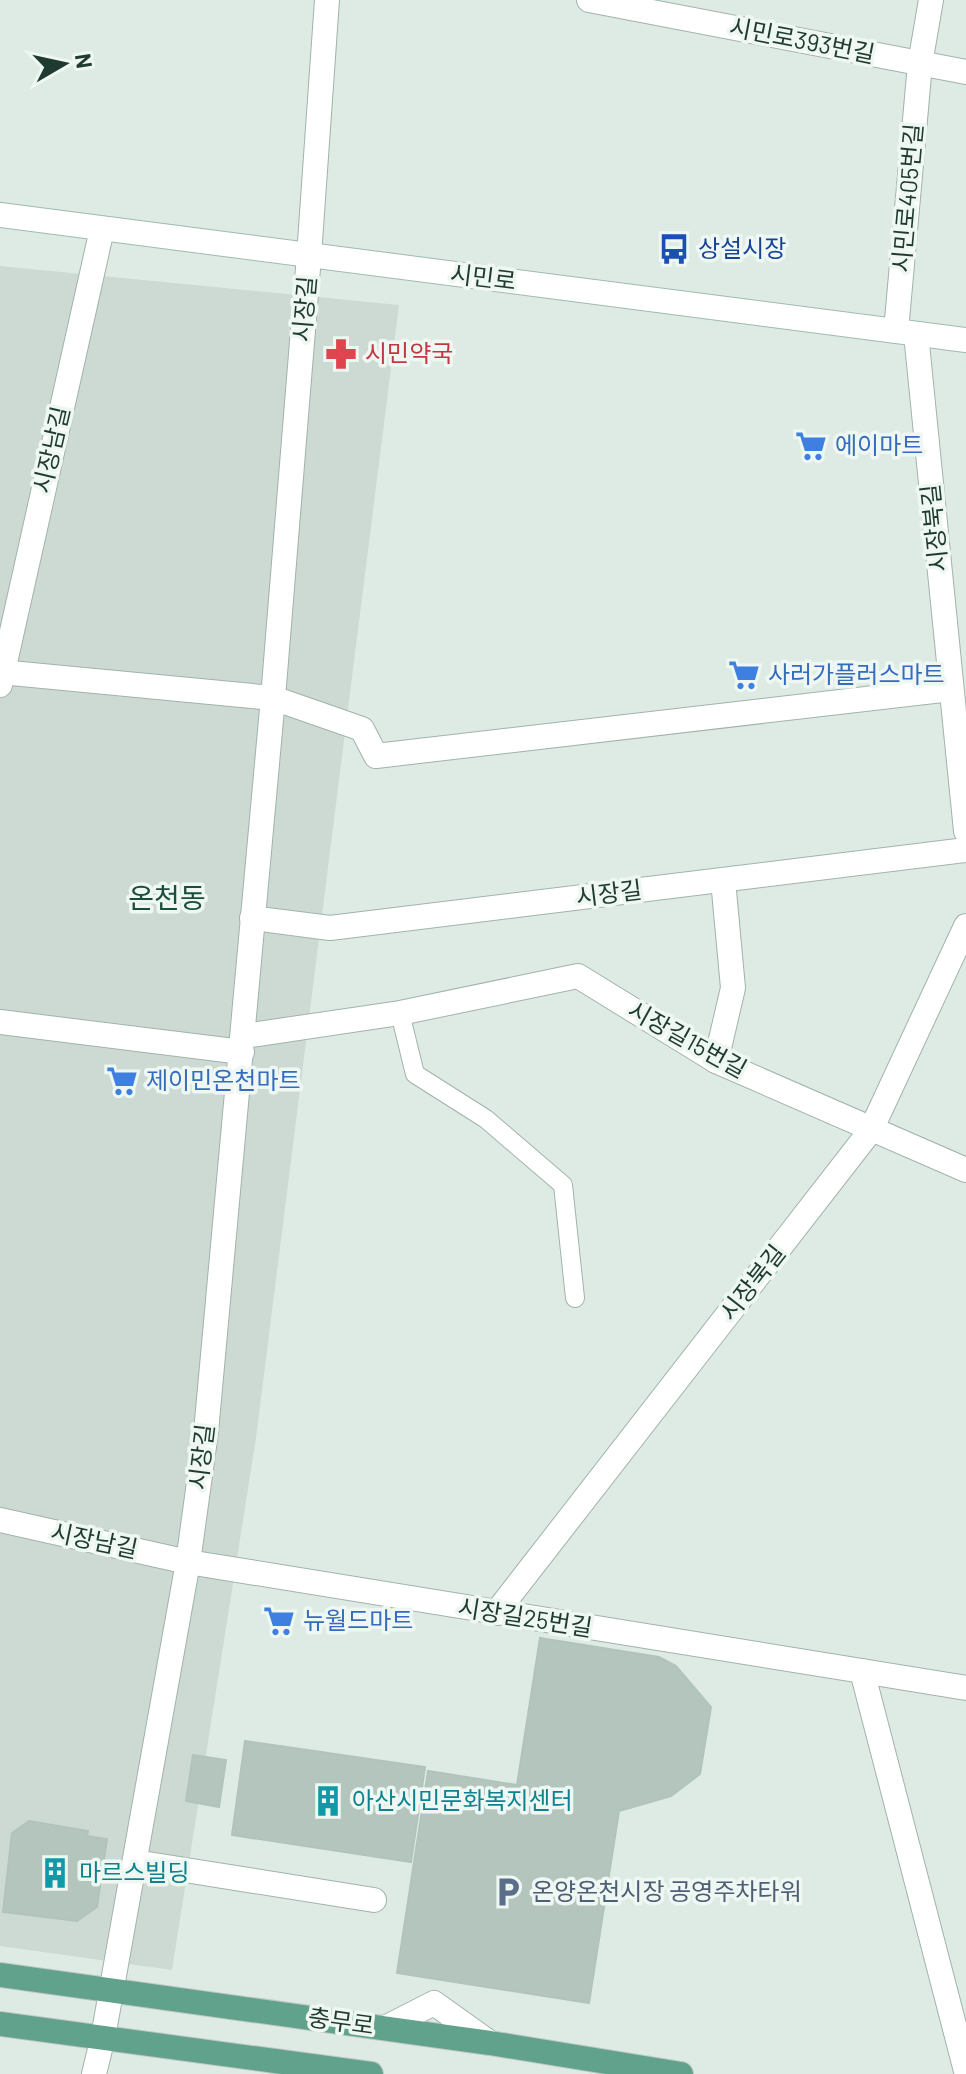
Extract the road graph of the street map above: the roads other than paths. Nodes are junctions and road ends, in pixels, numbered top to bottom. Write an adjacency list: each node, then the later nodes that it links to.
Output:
1 (327, 0): 8 (street)
2 (589, 0): 4 (street, 시민로393번길)
3 (931, 0): 4 (street, 시민로405번길)
4 (920, 64): 5 (street); 9 (street, 시민로405번길)
5 (966, 72)
6 (0, 215): 7 (street, 시민로)
7 (102, 229): 8 (street, 시민로); 11 (street, 시장남길)
8 (309, 256): 9 (street, 시민로); 13 (street, 시장길)
9 (906, 333): 10 (street, 시민로); 12 (street, 시장북길)
10 (966, 340)
11 (0, 676): 13 (street, 시장남길)
12 (951, 689): 13 (street); 14 (street, 시장북길)
13 (273, 698): 18 (street, 시장길)
14 (960, 725): 15 (street, 시장북길)
15 (966, 831)
16 (966, 850): 17 (street, 시장길)
17 (723, 880): 18 (street, 시장길); 23 (street)
18 (252, 918): 22 (street, 시장길)
19 (966, 926): 24 (street, 시장북길)
20 (400, 1013): 22 (street, 시장길15번길); 23 (street, 시장길15번길); 26 (lane)
21 (0, 1022): 22 (street)
22 (243, 1044): 28 (street, 시장길)
23 (716, 1061): 24 (street, 시장길15번길)
24 (871, 1130): 25 (street, 시장길15번길); 29 (street, 시장북길)
25 (966, 1170)
26 (575, 1298)
27 (0, 1520): 28 (street, 시장남길)
28 (188, 1562): 29 (street, 시장길25번길); 32 (street, 시장길)
29 (496, 1613): 30 (street, 시장길25번길)
30 (862, 1671): 31 (street, 시장길25번길); 38 (street)
31 (966, 1688)
32 (135, 1862): 33 (street); 35 (street, 시장길)
33 (374, 1900)
34 (0, 1975): 35 (main road, 충무로)
35 (111, 1991): 37 (street, 시장길); 41 (main road, 충무로)
36 (0, 2024): 37 (main road, 충무로)
37 (103, 2037): 39 (street, 시장길); 40 (main road, 충무로)
38 (966, 2071)
39 (94, 2074)
40 (371, 2074)
41 (681, 2074)

